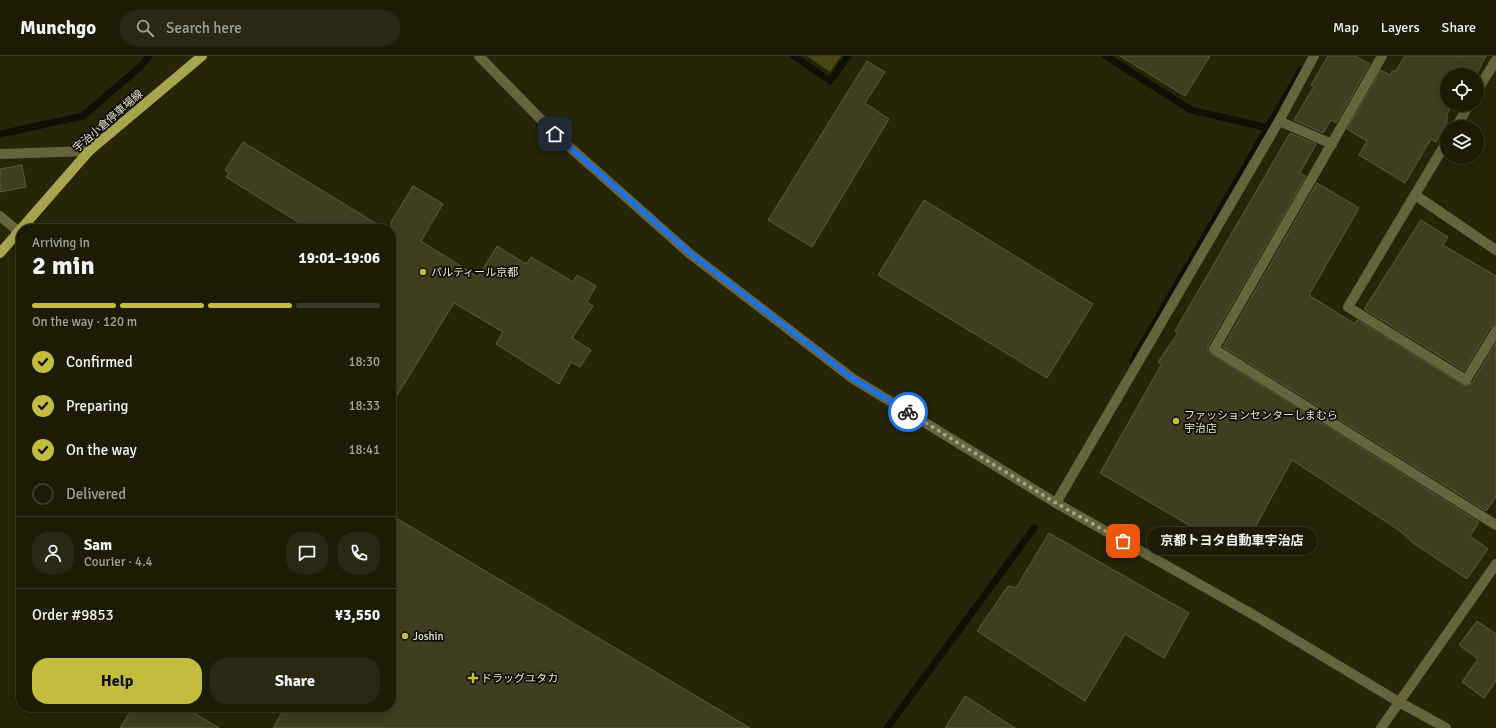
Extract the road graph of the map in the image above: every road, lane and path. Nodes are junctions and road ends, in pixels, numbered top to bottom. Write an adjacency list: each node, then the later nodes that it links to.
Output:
1 (202, 56): 9 (main road, 宇治小倉停車場線)
2 (479, 56): 20 (street)
3 (1314, 56): 7 (street)
4 (1382, 56): 8 (street)
5 (1496, 60): 6 (street)
6 (1484, 80)
7 (1279, 121): 8 (street); 20 (street)
8 (1332, 144): 21 (street)
9 (89, 151): 11 (street); 14 (main road, 宇治小倉停車場線)
10 (1440, 153): 12 (street)
11 (0, 154)
12 (1415, 195): 17 (street); 19 (street)
13 (0, 216): 15 (street)
14 (25, 224)
15 (16, 227)
16 (16, 235): 18 (main road, 宇治小倉停車場線)
17 (1496, 250)
18 (0, 253)
19 (1496, 331)
20 (1056, 503): 23 (street)
21 (1496, 525)
22 (1496, 564): 23 (street)
23 (1399, 702): 24 (street); 25 (street)
24 (1381, 728)
25 (1446, 728)

